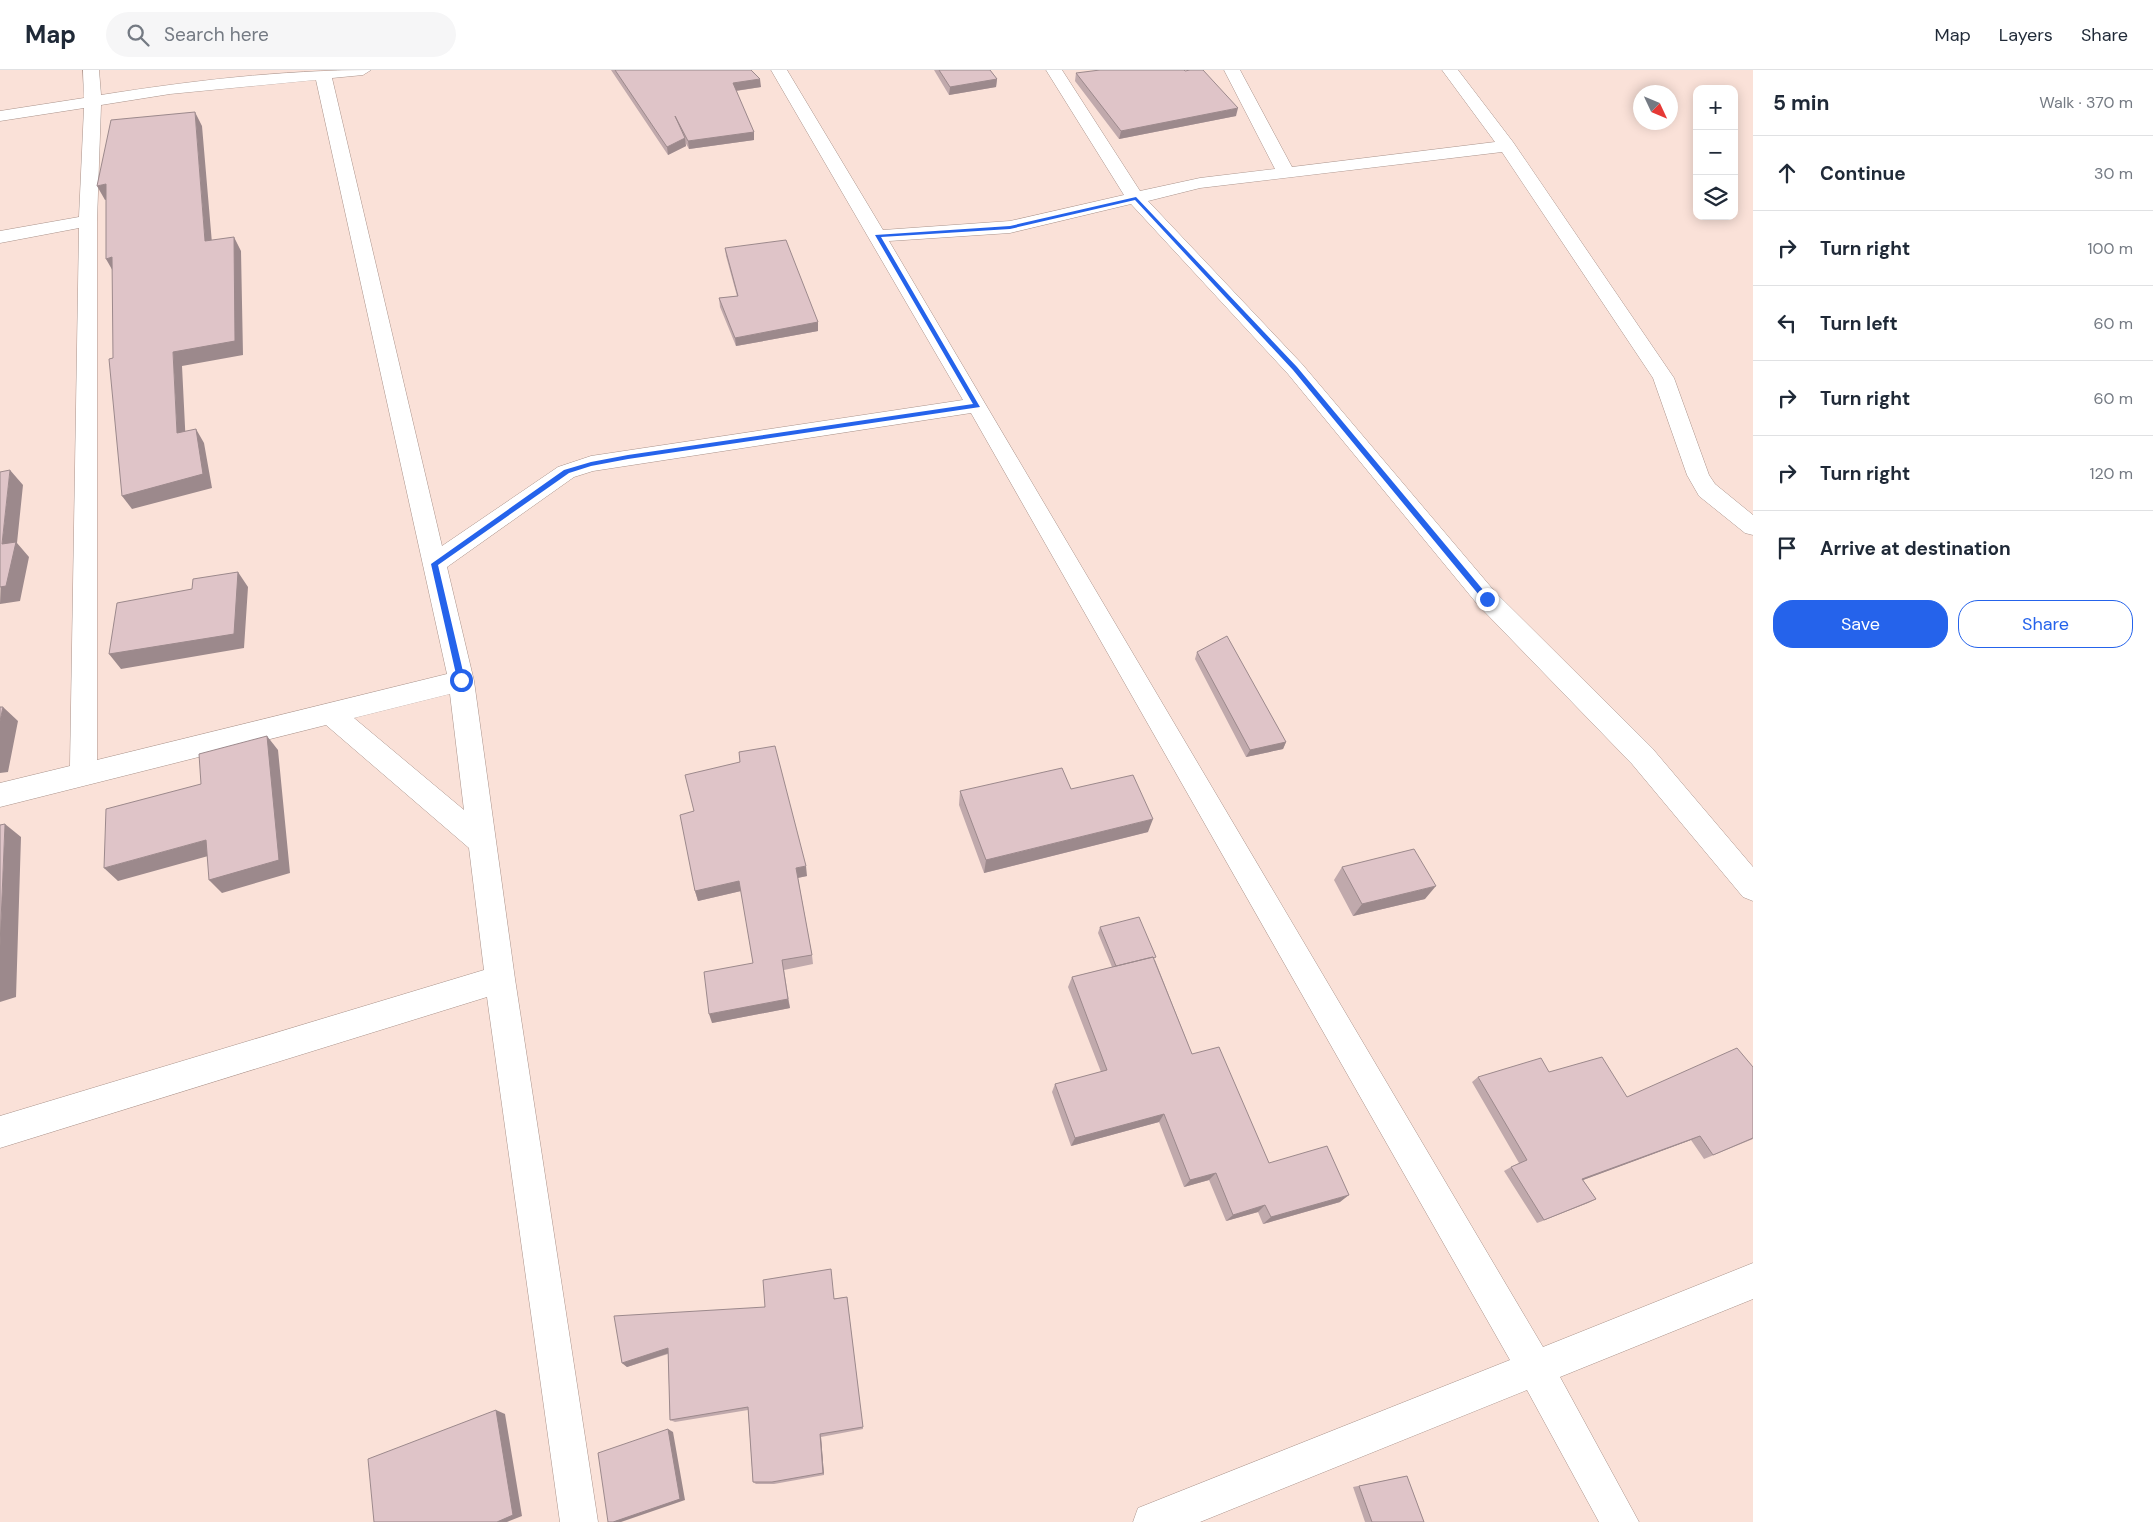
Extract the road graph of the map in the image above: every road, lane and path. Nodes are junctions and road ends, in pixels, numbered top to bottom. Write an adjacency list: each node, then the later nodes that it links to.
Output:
1 (91, 70): 8 (street)
2 (363, 70): 7 (street)
3 (779, 70): 14 (street)
4 (1054, 70): 12 (street)
5 (1232, 70): 11 (street)
6 (1450, 70): 10 (street)
7 (323, 74): 8 (street); 18 (street)
8 (93, 100): 9 (street); 13 (street)
9 (0, 116)
10 (1507, 146): 11 (street); 17 (street)
11 (1286, 172): 12 (street)
12 (1136, 198): 14 (street); 24 (street)
13 (88, 221): 15 (street); 21 (street)
14 (877, 236): 16 (street)
15 (0, 237)
16 (978, 405): 18 (street); 28 (street)
17 (1753, 527)
18 (434, 564): 19 (street)
19 (461, 680): 20 (street); 23 (street)
20 (330, 713): 21 (street); 23 (street)
21 (83, 774): 22 (street)
22 (0, 795)
23 (482, 842): 25 (street)
24 (1753, 888)
25 (500, 979): 26 (street); 29 (street)
26 (0, 1132)
27 (1753, 1281): 28 (street)
28 (1536, 1370): 30 (street); 31 (street)
29 (579, 1522)
30 (1152, 1522)
31 (1620, 1522)

